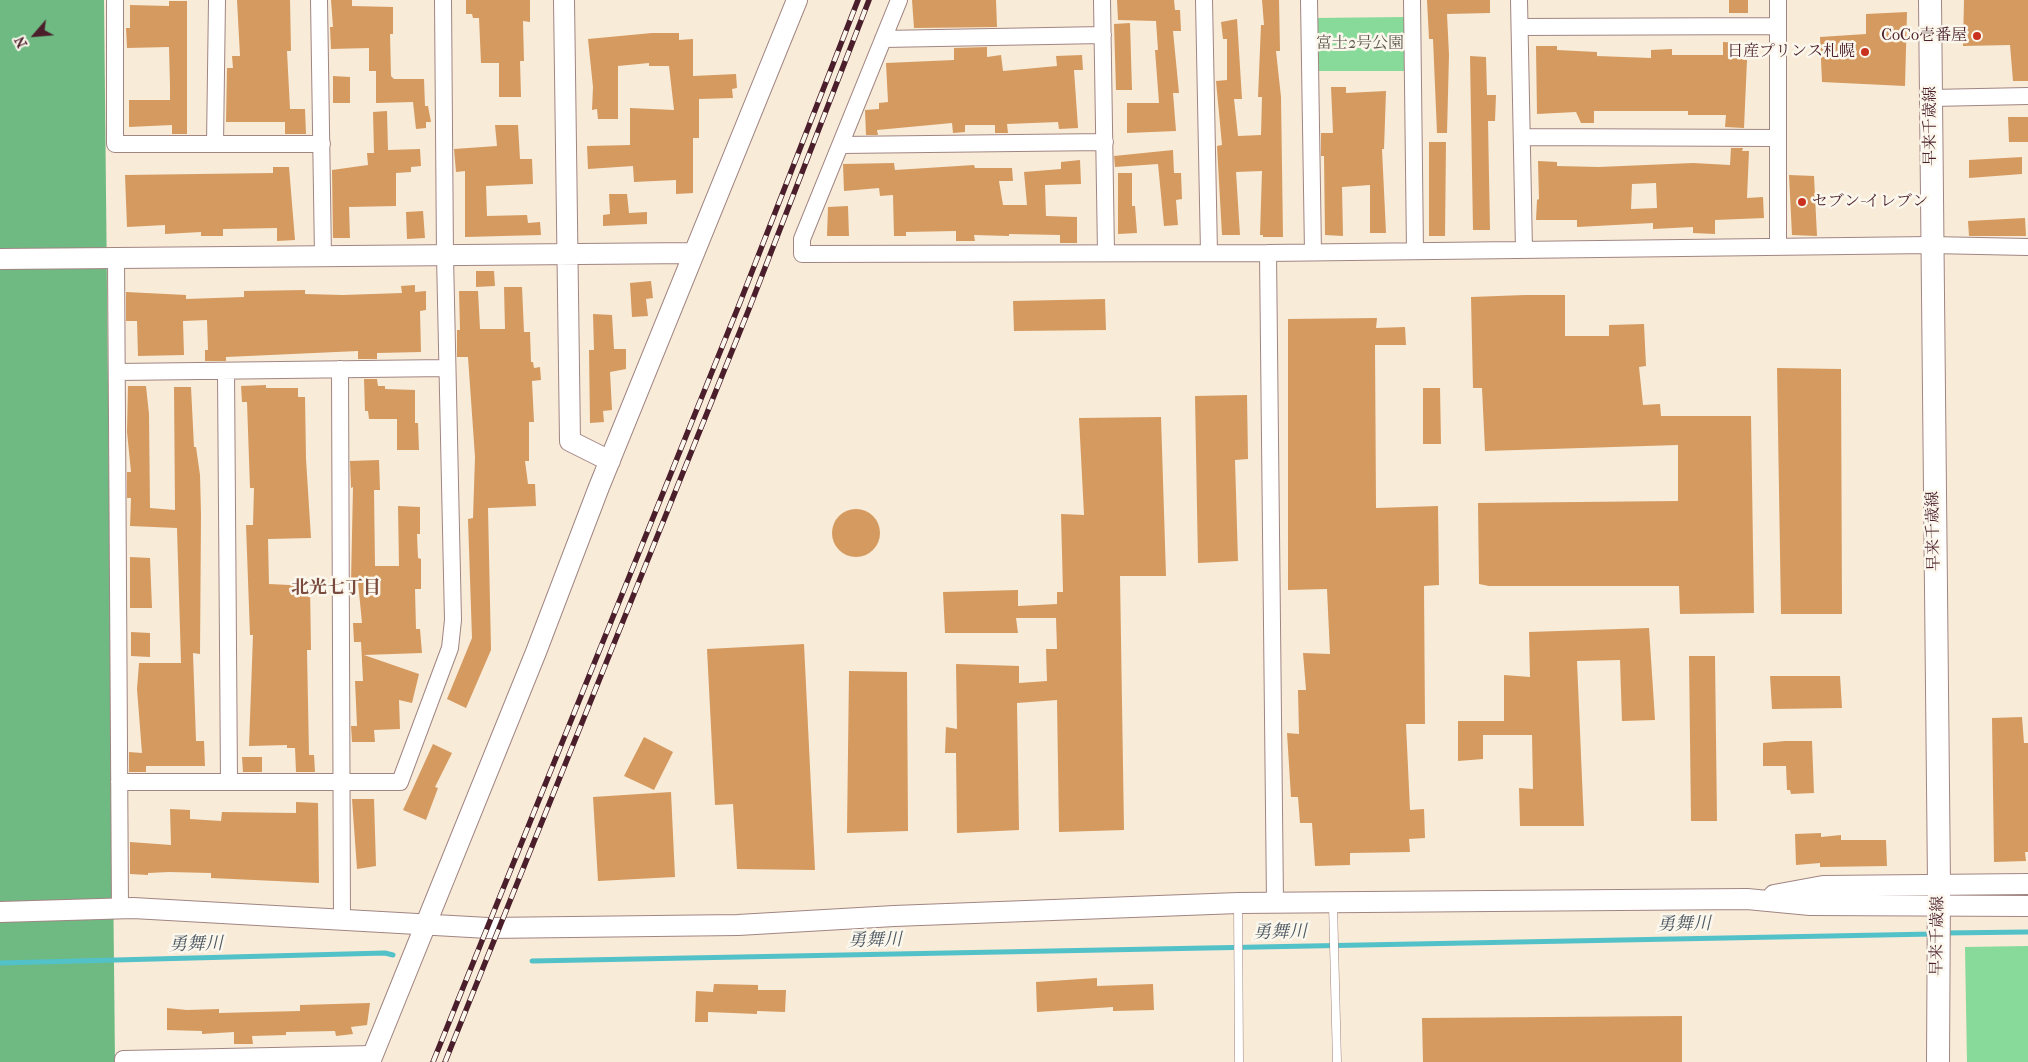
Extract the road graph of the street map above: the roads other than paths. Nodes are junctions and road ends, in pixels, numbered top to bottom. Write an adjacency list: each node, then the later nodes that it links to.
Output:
1 (115, 0): 24 (street)
2 (217, 0): 24 (street)
3 (319, 0): 25 (street)
4 (443, 0): 37 (street)
5 (564, 0): 38 (street)
6 (797, 0): 33 (street)
7 (899, 0): 18 (street)
8 (1102, 0): 17 (street)
9 (1204, 0): 35 (street)
10 (1309, 0): 32 (street)
11 (1412, 0): 31 (street)
12 (1519, 0): 16 (street)
13 (1778, 0): 15 (street)
14 (1930, 0): 20 (main road, 早来千歳線)
15 (1778, 26): 16 (street); 22 (street)
16 (1520, 27): 21 (street)
17 (1103, 35): 18 (street); 23 (street)
18 (883, 40): 26 (street)
19 (2028, 96): 20 (street)
20 (1931, 98): 27 (main road, 早来千歳線)
21 (1522, 137): 22 (street); 30 (street)
22 (1778, 138): 28 (street)
23 (1105, 142): 26 (street); 34 (street)
24 (215, 144): 25 (street)
25 (322, 144): 39 (street)
26 (841, 145): 34 (street)
27 (1932, 245): 28 (street); 29 (street); 50 (main road, 早来千歳線)
28 (1778, 247): 30 (street)
29 (2028, 247)
30 (1524, 250): 31 (street)
31 (1415, 251): 32 (street)
32 (1313, 252): 36 (street)
33 (694, 253): 38 (street); 46 (street)
34 (1106, 253): 35 (street)
35 (1209, 253): 36 (street)
36 (1268, 253): 53 (street)
37 (445, 256): 38 (street); 39 (street); 42 (street)
38 (567, 256): 46 (street)
39 (323, 257): 40 (street)
40 (116, 258): 41 (street); 45 (street)
41 (0, 259)
42 (447, 368): 43 (street); 49 (street)
43 (340, 369): 44 (street); 49 (street)
44 (226, 370): 45 (street); 48 (street)
45 (117, 372): 47 (street)
46 (610, 461): 60 (street)
47 (119, 782): 48 (street); 57 (street)
48 (229, 782): 49 (street)
49 (340, 782): 59 (street)
50 (1939, 884): 51 (street); 52 (street); 61 (main road, 早来千歳線)
51 (2028, 884)
52 (1747, 900): 54 (street); 61 (street)
53 (1276, 902): 54 (street); 55 (street)
54 (1333, 902): 66 (lane)
55 (1238, 903): 60 (street); 65 (lane)
56 (2028, 906): 61 (street)
57 (120, 909): 58 (street); 59 (street)
58 (0, 912)
59 (342, 920): 60 (street)
60 (424, 926): 62 (street)
61 (1937, 926): 67 (main road, 早来千歳線)
62 (372, 1058): 63 (street)
63 (220, 1060): 64 (street)
64 (124, 1062)
65 (1239, 1062)
66 (1337, 1062)
67 (1938, 1062)

